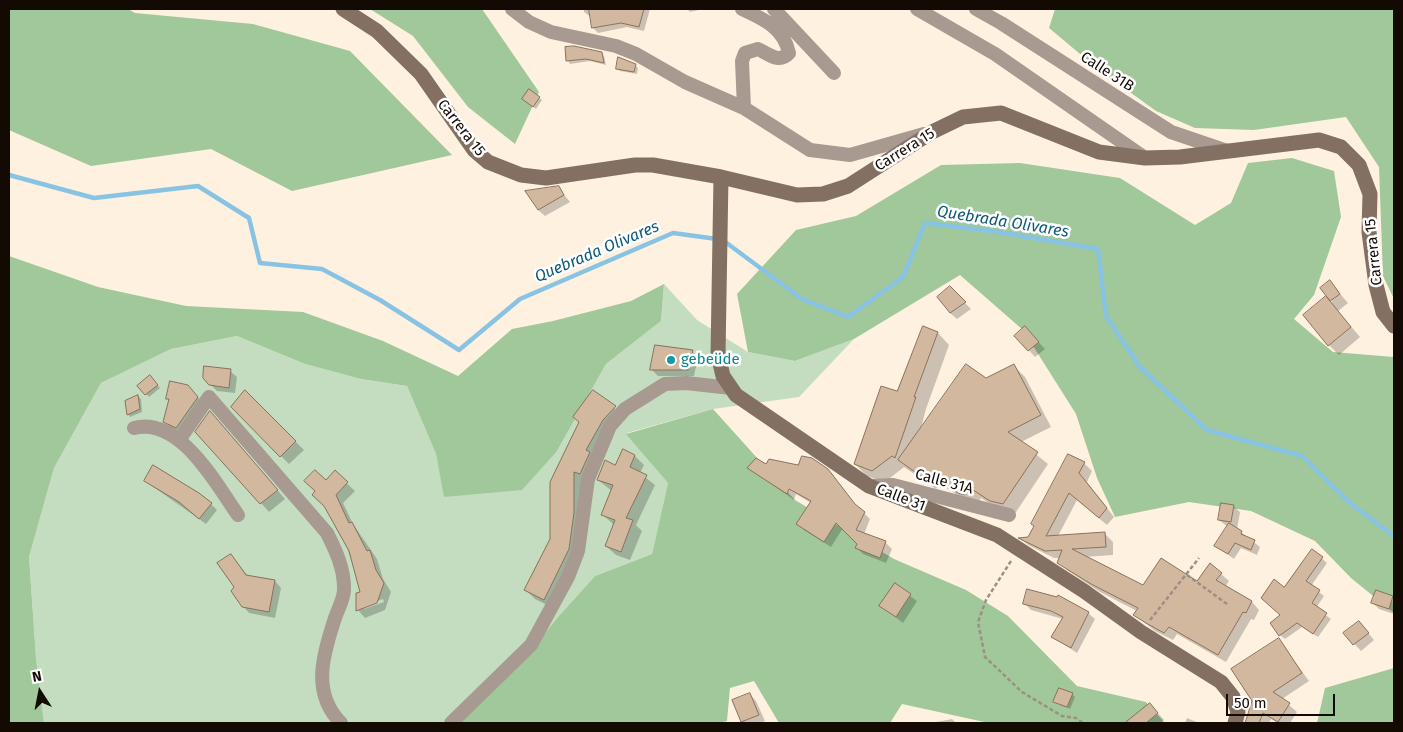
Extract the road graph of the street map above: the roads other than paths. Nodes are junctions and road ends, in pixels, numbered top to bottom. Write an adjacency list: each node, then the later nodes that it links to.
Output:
1 (343, 9): 12 (main road, Carrera 15)
2 (512, 9): 8 (street)
3 (742, 9): 8 (street)
4 (774, 9): 7 (street)
5 (917, 9): 11 (street)
6 (976, 9): 10 (street, Calle 31B)
7 (834, 73)
8 (744, 108): 9 (street)
9 (932, 132): 11 (main road, Carrera 15); 12 (main road, Carrera 15)
10 (1227, 151): 11 (main road, Carrera 15); 13 (main road, Carrera 15)
11 (1145, 158)
12 (721, 184): 14 (main road, Calle 31)
13 (1394, 326)
14 (731, 388): 17 (main road, Calle 31); 21 (street)
15 (134, 428): 16 (street)
16 (180, 440): 18 (street); 20 (street)
17 (869, 486): 19 (street, Calle 31A); 22 (main road, Calle 31)
18 (238, 515)
19 (1010, 516)
20 (341, 723)
21 (451, 723)
22 (1235, 723)

